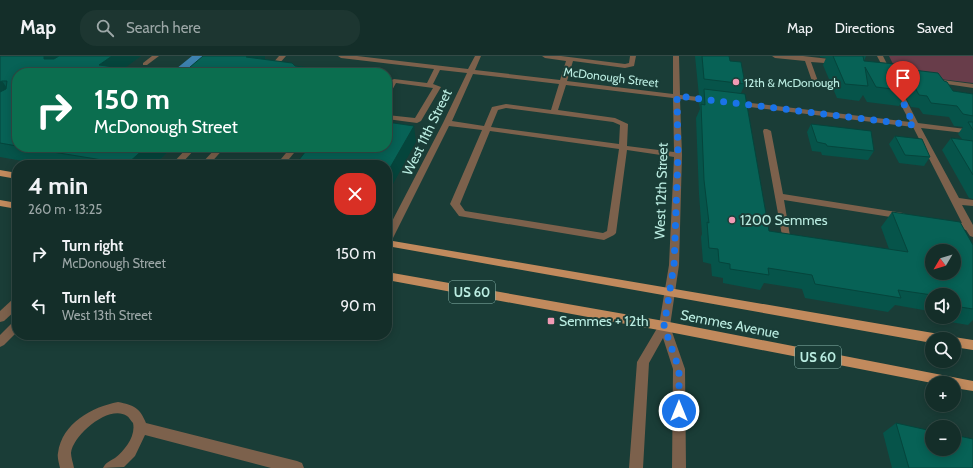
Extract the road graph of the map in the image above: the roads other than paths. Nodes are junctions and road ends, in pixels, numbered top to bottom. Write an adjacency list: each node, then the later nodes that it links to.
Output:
1 (156, 56): 13 (street)
2 (283, 56): 17 (street)
3 (341, 56): 15 (street, McDonough Street)
4 (478, 56): 18 (street, West 11th Street)
5 (545, 56): 11 (street)
6 (633, 56): 11 (street)
7 (676, 56): 25 (street, West 12th Street)
8 (777, 56): 10 (street)
9 (880, 56): 16 (street)
10 (803, 58): 12 (street); 21 (street)
11 (570, 59): 20 (street)
12 (844, 63)
13 (145, 64)
14 (874, 66): 16 (street)
15 (438, 67): 18 (street, McDonough Street); 23 (street)
16 (886, 67): 29 (street)
17 (272, 68)
18 (471, 71): 20 (street, McDonough Street); 28 (street, West 11th Street)
19 (928, 80): 24 (street)
20 (562, 82): 25 (street, McDonough Street); 26 (street)
21 (816, 84)
22 (392, 85): 23 (street)
23 (428, 86): 27 (street)
24 (973, 86)
25 (677, 96): 29 (street, McDonough Street); 37 (street, West 12th Street)
26 (554, 112): 30 (street); 33 (street)
27 (392, 118)
28 (446, 123): 30 (street); 50 (street, West 11th Street)
29 (914, 125): 32 (street, McDonough Street); 45 (street)
30 (486, 128): 33 (street); 33 (street)
31 (767, 131): 43 (street)
32 (973, 132)
33 (623, 148): 37 (street)
34 (188, 152): 38 (street)
35 (217, 152): 39 (street)
36 (291, 152): 40 (street)
37 (678, 155): 55 (street, West 12th Street)
38 (180, 160)
39 (209, 160)
40 (284, 160)
41 (0, 173): 42 (main road)
42 (12, 175)
43 (779, 196): 48 (street); 52 (street)
44 (0, 202): 47 (main road)
45 (956, 202): 46 (street); 51 (street)
46 (973, 203)
47 (12, 205)
48 (913, 218)
49 (944, 223): 51 (street)
50 (392, 230)
51 (971, 231)
52 (802, 242)
53 (392, 244): 55 (main road, Semmes Avenue / US 60)
54 (392, 277): 58 (main road, Semmes Avenue / US 60)
55 (669, 291): 58 (street, West 12th Street); 60 (main road, Semmes Avenue / US 60)
56 (12, 307): 57 (street)
57 (0, 318)
58 (664, 326): 64 (main road, Semmes Avenue / US 60); 69 (street, West 12th Street); 70 (street, West 12th Street)
59 (12, 330): 61 (street)
60 (925, 337)
61 (0, 342)
62 (961, 343): 63 (main road)
63 (973, 345)
64 (973, 386)
65 (140, 428): 66 (street); 67 (street); 68 (street)
66 (67, 468)
67 (110, 468)
68 (298, 468)
69 (636, 468)
70 (679, 468)

